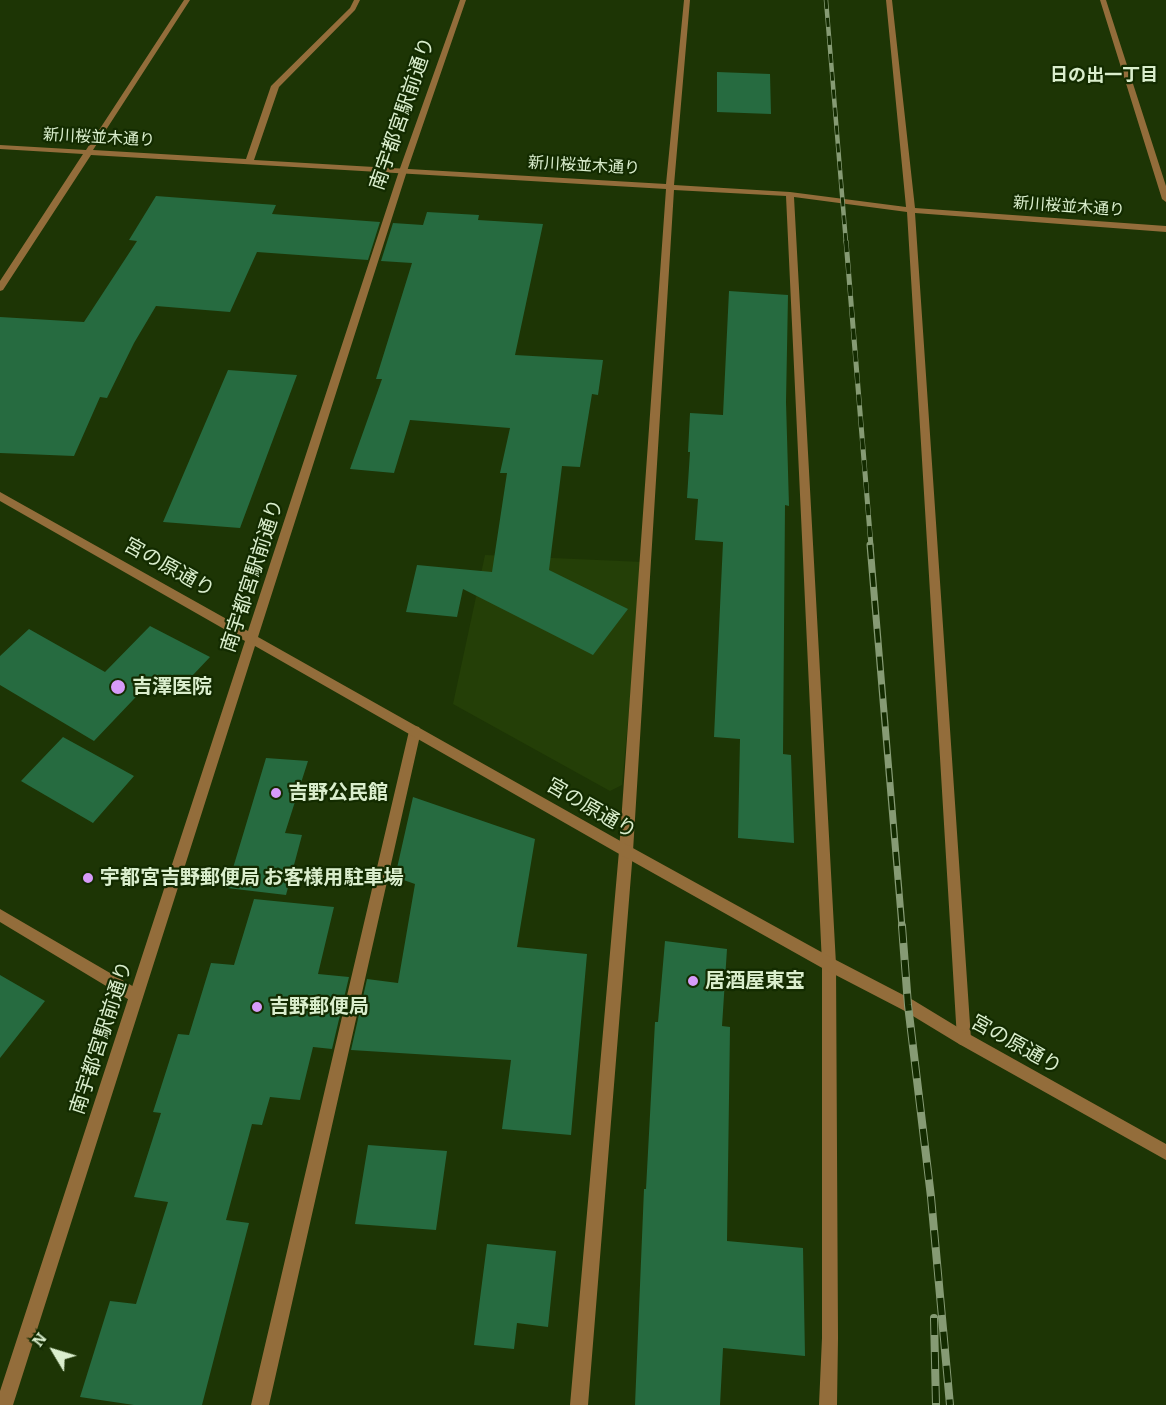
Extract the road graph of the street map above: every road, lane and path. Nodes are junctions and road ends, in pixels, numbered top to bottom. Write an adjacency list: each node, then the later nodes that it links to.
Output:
1 (187, 0): 8 (street)
2 (357, 0): 9 (street)
3 (463, 0): 10 (street, 南宇都宮駅前通り)
4 (687, 0): 11 (street)
5 (888, 0): 14 (street)
6 (1103, 0): 13 (street)
7 (0, 147): 8 (street, 新川桜並木通り)
8 (90, 152): 9 (street, 新川桜並木通り); 16 (street)
9 (249, 162): 10 (street, 新川桜並木通り)
10 (403, 171): 11 (street, 新川桜並木通り); 18 (street, 南宇都宮駅前通り)
11 (670, 186): 12 (street, 新川桜並木通り); 20 (street)
12 (790, 194): 14 (street, 新川桜並木通り); 22 (street)
13 (1166, 199)
14 (912, 210): 15 (street, 新川桜並木通り); 24 (street)
15 (1166, 229)
16 (0, 288)
17 (0, 496): 18 (street, 宮の原通り)
18 (253, 638): 19 (street, 宮の原通り); 23 (street, 南宇都宮駅前通り)
19 (415, 731): 20 (street, 宮の原通り); 27 (street)
20 (626, 851): 22 (street, 宮の原通り); 28 (street)
21 (0, 915): 23 (street)
22 (829, 964): 24 (street, 宮の原通り); 29 (street)
23 (136, 996): 26 (street, 南宇都宮駅前通り)
24 (964, 1039): 25 (street, 宮の原通り)
25 (1166, 1152)
26 (4, 1405)
27 (260, 1405)
28 (579, 1405)
29 (828, 1405)

